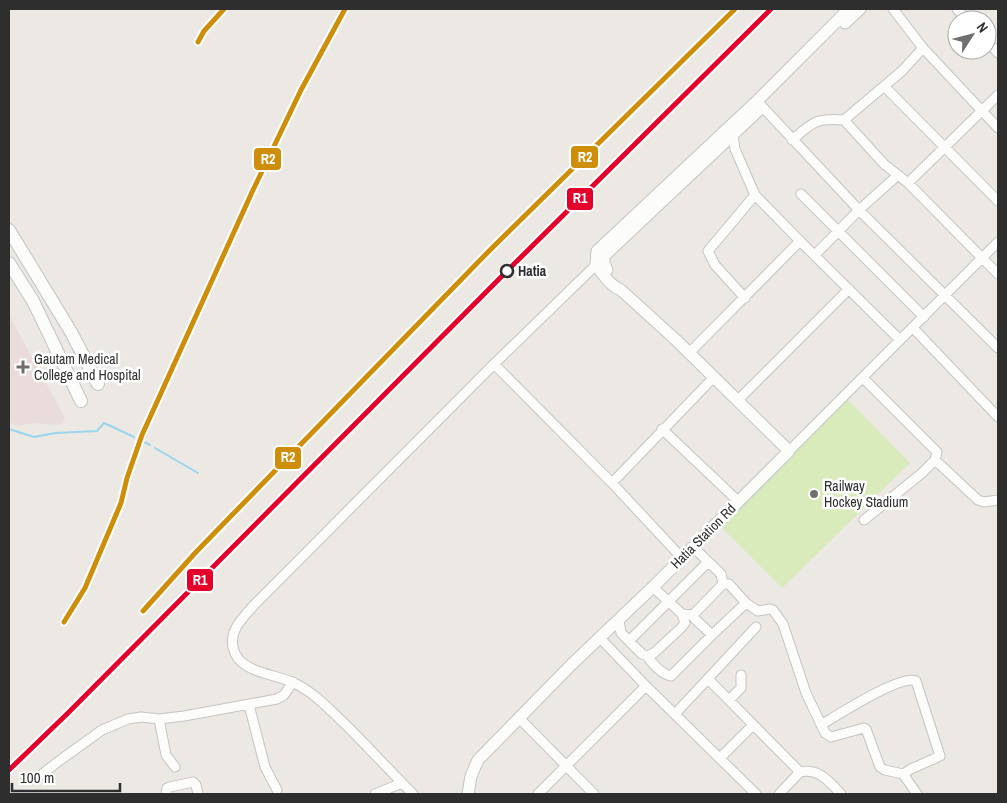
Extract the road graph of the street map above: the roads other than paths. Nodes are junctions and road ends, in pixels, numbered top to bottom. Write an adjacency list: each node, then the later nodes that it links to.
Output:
1 (849, 9): 7 (street)
2 (860, 9): 7 (street)
3 (893, 9): 4 (street)
4 (923, 48): 5 (street); 8 (street)
5 (884, 86): 9 (street); 13 (street)
6 (998, 95): 8 (street)
7 (760, 104): 11 (street); 12 (street); 27 (street)
8 (981, 112): 10 (street); 13 (street)
9 (844, 120): 12 (street); 14 (street)
10 (998, 128)
11 (733, 136): 17 (street); 30 (street)
12 (792, 140): 19 (street)
13 (944, 148): 15 (street); 18 (street)
14 (898, 175): 15 (street); 19 (street)
15 (908, 184): 25 (street)
16 (801, 194): 21 (street)
17 (755, 195): 22 (street); 32 (street)
18 (998, 201)
19 (859, 210): 21 (street); 31 (street)
20 (9, 231): 41 (main road)
21 (838, 231): 24 (street); 33 (street)
22 (800, 242): 24 (street); 32 (street)
23 (998, 242): 25 (street)
24 (814, 255): 29 (street)
25 (982, 258): 28 (street); 31 (street)
26 (9, 263): 42 (main road)
27 (596, 265): 30 (street); 38 (street)
28 (998, 274)
29 (849, 289): 35 (street); 43 (street)
30 (621, 290): 37 (street)
31 (945, 296): 33 (street); 36 (street)
32 (745, 298): 37 (street)
33 (924, 317): 34 (street)
34 (913, 328): 35 (street); 44 (street)
35 (900, 340): 40 (street)
36 (998, 348)
37 (689, 353): 39 (street)
38 (494, 364): 48 (street); 69 (street)
39 (714, 377): 43 (street); 45 (street)
40 (863, 378): 46 (street); 47 (street)
41 (98, 384)
42 (80, 401)
43 (737, 401): 46 (street)
44 (998, 416)
45 (662, 429): 48 (street); 50 (street)
46 (789, 451): 50 (street, Hatia Station Rd)
47 (935, 460): 49 (street); 51 (street)
48 (612, 483): 53 (street)
49 (998, 500)
50 (738, 501): 52 (street, Hatia Station Rd)
51 (864, 520)
52 (693, 547): 53 (street, Hatia Station Rd); 54 (street)
53 (682, 558): 56 (street, Hatia Station Rd)
54 (708, 562): 55 (street); 57 (street)
55 (723, 584): 58 (street); 60 (street)
56 (655, 585): 57 (street); 61 (street, Hatia Station Rd)
57 (668, 602): 59 (street); 65 (street)
58 (746, 603): 63 (street); 77 (street)
59 (682, 614): 60 (street); 66 (street)
60 (693, 615): 63 (street)
61 (619, 620): 64 (street, Hatia Station Rd); 65 (street)
62 (756, 627): 68 (street)
63 (712, 636): 66 (street)
64 (600, 638): 70 (street); 74 (street, Hatia Station Rd)
65 (629, 641): 66 (street)
66 (647, 656)
67 (741, 675): 71 (street)
68 (708, 679): 71 (street); 73 (street)
69 (293, 682): 72 (street); 84 (street)
70 (646, 686): 73 (street); 80 (street)
71 (729, 700): 76 (street)
72 (249, 705): 75 (street); 85 (street)
73 (675, 714): 78 (street)
74 (519, 718): 80 (street); 91 (street, Hatia Station Rd)
75 (159, 719): 79 (street); 83 (street)
76 (753, 725): 78 (street); 81 (street)
77 (821, 725): 82 (street); 82 (street)
78 (720, 758): 93 (street)
79 (175, 767)
80 (566, 767): 86 (street); 92 (street)
81 (800, 772): 94 (street); 95 (street)
82 (903, 774): 96 (street)
83 (41, 775)
84 (402, 783): 89 (street); 90 (street)
85 (277, 790)
86 (590, 793)
87 (166, 794): 88 (street)
88 (198, 794)
89 (375, 794)
90 (412, 794)
91 (468, 794)
92 (538, 794)
93 (756, 794)
94 (779, 794)
95 (841, 794)
96 (917, 794)

